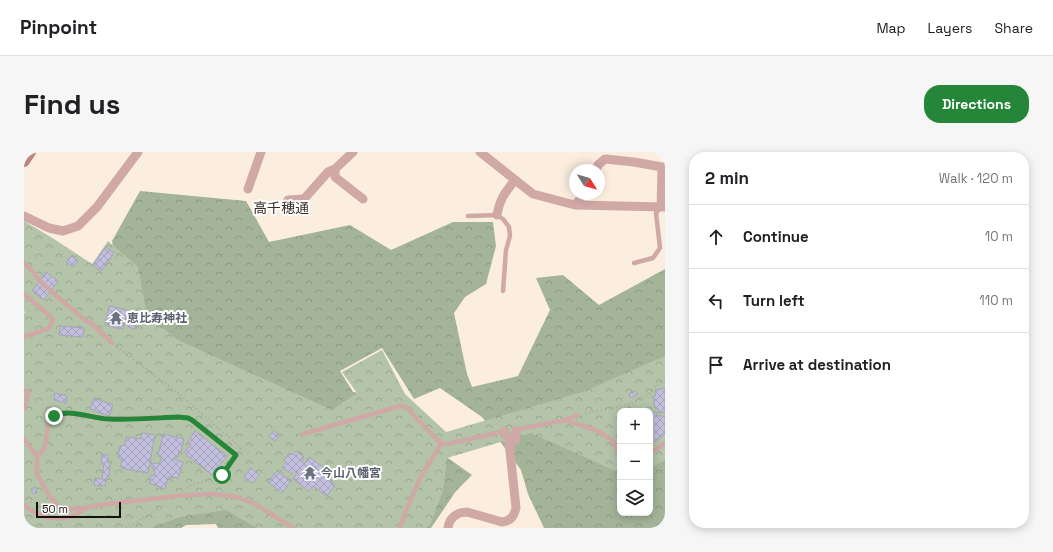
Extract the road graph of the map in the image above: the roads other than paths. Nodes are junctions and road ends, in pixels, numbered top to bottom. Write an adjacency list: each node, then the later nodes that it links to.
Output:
1 (30, 152): 6 (street)
2 (138, 152): 17 (street)
3 (261, 152): 10 (street)
4 (353, 152): 8 (street)
5 (480, 152): 9 (street)
6 (24, 161)
7 (599, 164): 15 (street)
8 (335, 169): 11 (street); 12 (street)
9 (515, 180): 14 (street); 16 (street)
10 (248, 188)
11 (363, 199)
12 (288, 200)
13 (580, 200): 14 (street)
14 (575, 206): 15 (street)
15 (663, 207): 19 (lane)
16 (497, 215): 18 (lane); 21 (lane)
17 (24, 216)
18 (468, 216)
19 (634, 263)
20 (25, 264): 24 (lane)
21 (503, 291)
22 (24, 294): 23 (lane)
23 (24, 337)
24 (112, 343)
25 (24, 391): 26 (lane)
26 (24, 409)
27 (578, 415): 29 (lane)
28 (178, 417): 39 (lane)
29 (565, 420): 30 (lane); 37 (lane)
30 (516, 430): 31 (lane); 34 (street)
31 (505, 431): 34 (street); 36 (lane)
32 (303, 434): 36 (lane)
33 (24, 439): 39 (lane)
34 (509, 442): 44 (street)
35 (665, 443): 38 (lane)
36 (440, 444): 43 (lane)
37 (617, 450)
38 (653, 452)
39 (36, 456): 41 (lane)
40 (24, 505): 41 (lane)
41 (87, 508): 42 (lane)
42 (293, 528)
43 (400, 528)
44 (448, 528)

